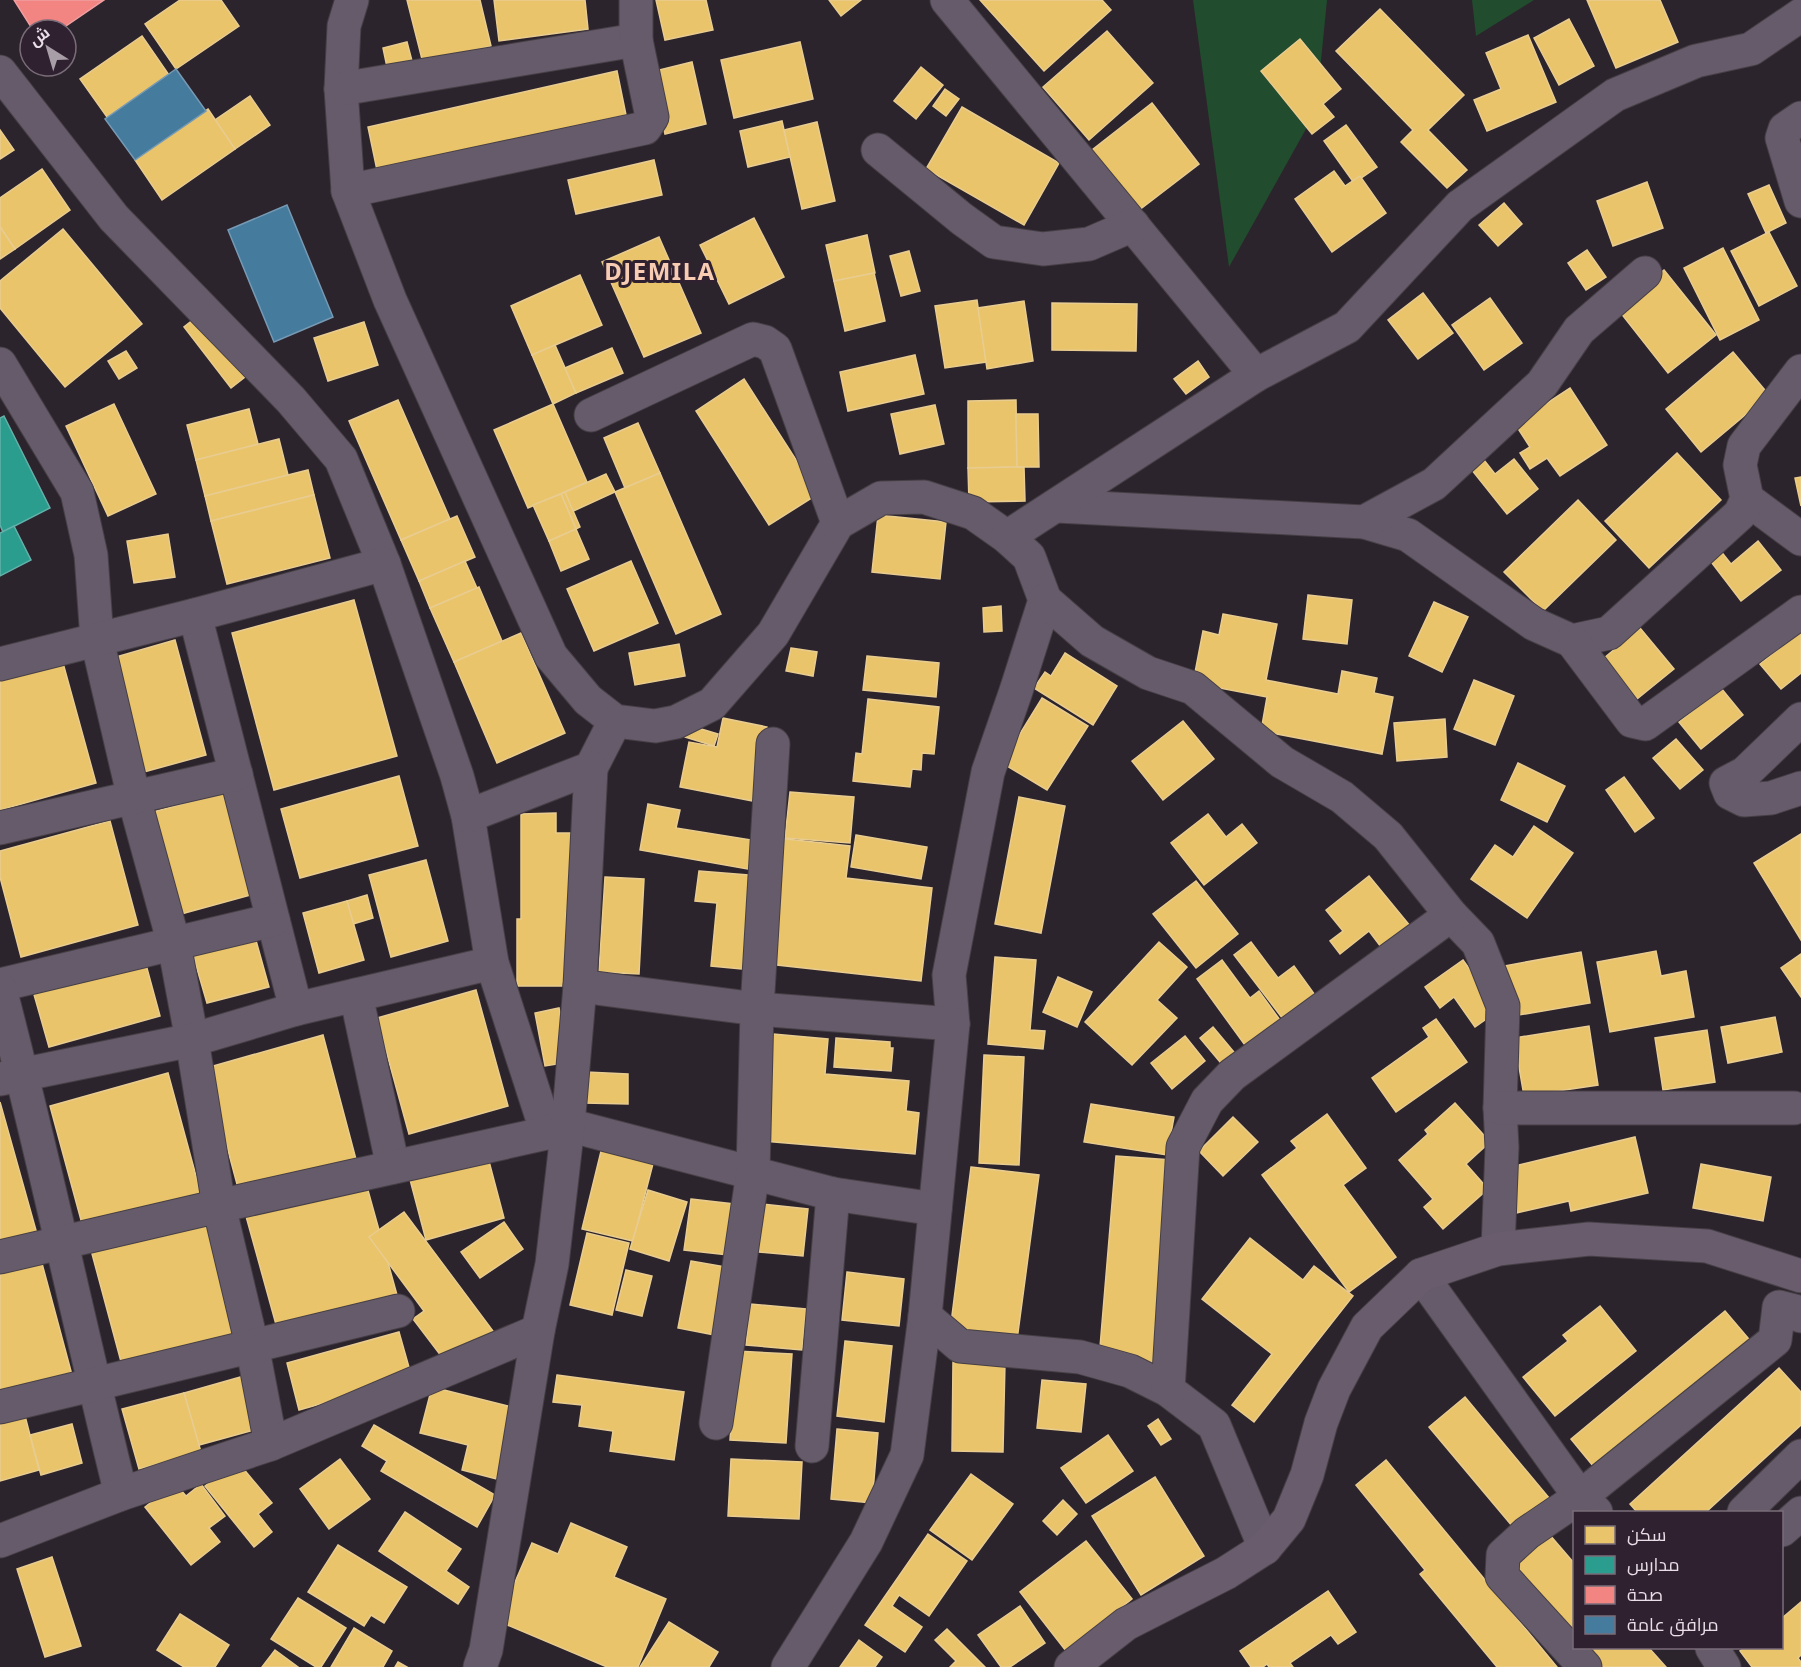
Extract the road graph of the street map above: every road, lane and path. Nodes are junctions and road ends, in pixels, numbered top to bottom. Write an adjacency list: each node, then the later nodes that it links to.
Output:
1 (352, 0): 7 (street)
2 (636, 0): 5 (street)
3 (947, 0): 12 (street)
4 (1801, 15): 15 (street)
5 (636, 40): 7 (street); 10 (street)
6 (0, 72): 24 (street)
7 (341, 89): 10 (street)
8 (1801, 118): 11 (street)
9 (878, 150): 12 (street)
10 (348, 191): 32 (street)
11 (1801, 201)
12 (1133, 225): 15 (street)
13 (1645, 273): 20 (street)
14 (0, 364): 28 (street)
15 (1256, 375): 19 (street)
16 (1796, 384): 18 (street)
17 (591, 415): 21 (street)
18 (1747, 499): 23 (street); 29 (street)
19 (1057, 506): 20 (street); 22 (street)
20 (1364, 522): 29 (street)
21 (838, 523): 22 (street); 32 (street)
22 (1006, 537): 25 (street)
23 (1801, 539)
24 (384, 564): 27 (street); 38 (street)
25 (1044, 600): 40 (street); 49 (street)
26 (1801, 612): 29 (street)
27 (195, 615): 28 (street); 35 (street)
28 (97, 640): 30 (street); 37 (street)
29 (1572, 641)
30 (0, 664)
31 (1801, 719): 36 (street)
32 (615, 721): 34 (street)
33 (773, 744): 47 (street)
34 (591, 768): 38 (street); 44 (street)
35 (236, 774): 37 (street); 41 (street)
36 (1801, 788)
37 (134, 798): 39 (street); 42 (street)
38 (468, 816): 43 (street)
39 (0, 828)
40 (1451, 915): 52 (street); 71 (street)
41 (273, 920): 42 (street); 48 (street)
42 (174, 944): 45 (street); 50 (street)
43 (492, 963): 46 (street); 54 (street)
44 (580, 986): 47 (street); 54 (street)
45 (0, 987): 51 (street)
46 (356, 995): 48 (street); 55 (street)
47 (757, 1009): 49 (street); 56 (street)
48 (296, 1010): 50 (street)
49 (953, 1024): 59 (street)
50 (192, 1040): 51 (street); 58 (street)
51 (11, 1077): 60 (street)
52 (1500, 1108): 53 (street); 61 (street)
53 (1794, 1108)
54 (558, 1129): 55 (street); 56 (street); 68 (street)
55 (393, 1167): 58 (street)
56 (753, 1172): 57 (street); 73 (street)
57 (833, 1194): 59 (street); 75 (street)
58 (219, 1206): 60 (street); 69 (street)
59 (935, 1209): 66 (street)
60 (62, 1243): 62 (street); 70 (street)
61 (1498, 1250): 63 (main road); 64 (main road)
62 (0, 1257)
63 (1421, 1275): 78 (street); 84 (main road)
64 (1801, 1276)
65 (398, 1311): 69 (street)
66 (925, 1316): 71 (street); 87 (street)
67 (1801, 1316): 78 (street)
68 (538, 1331): 74 (street); 86 (street)
69 (252, 1345): 70 (street); 74 (street)
70 (93, 1384): 72 (street); 77 (street)
71 (1168, 1390): 84 (street)
72 (0, 1407)
73 (716, 1423)
74 (271, 1444): 77 (street)
75 (812, 1446)
76 (1801, 1456): 79 (street)
77 (121, 1494): 83 (street)
78 (1588, 1505)
79 (1745, 1511)
80 (1573, 1512): 89 (street)
81 (1801, 1513): 82 (street)
82 (1783, 1529)
83 (0, 1542)
84 (1265, 1548): 88 (main road)
85 (1713, 1649): 90 (street)
86 (480, 1667)
87 (788, 1667)
88 (1071, 1667)
89 (1586, 1667)
90 (1724, 1667)

